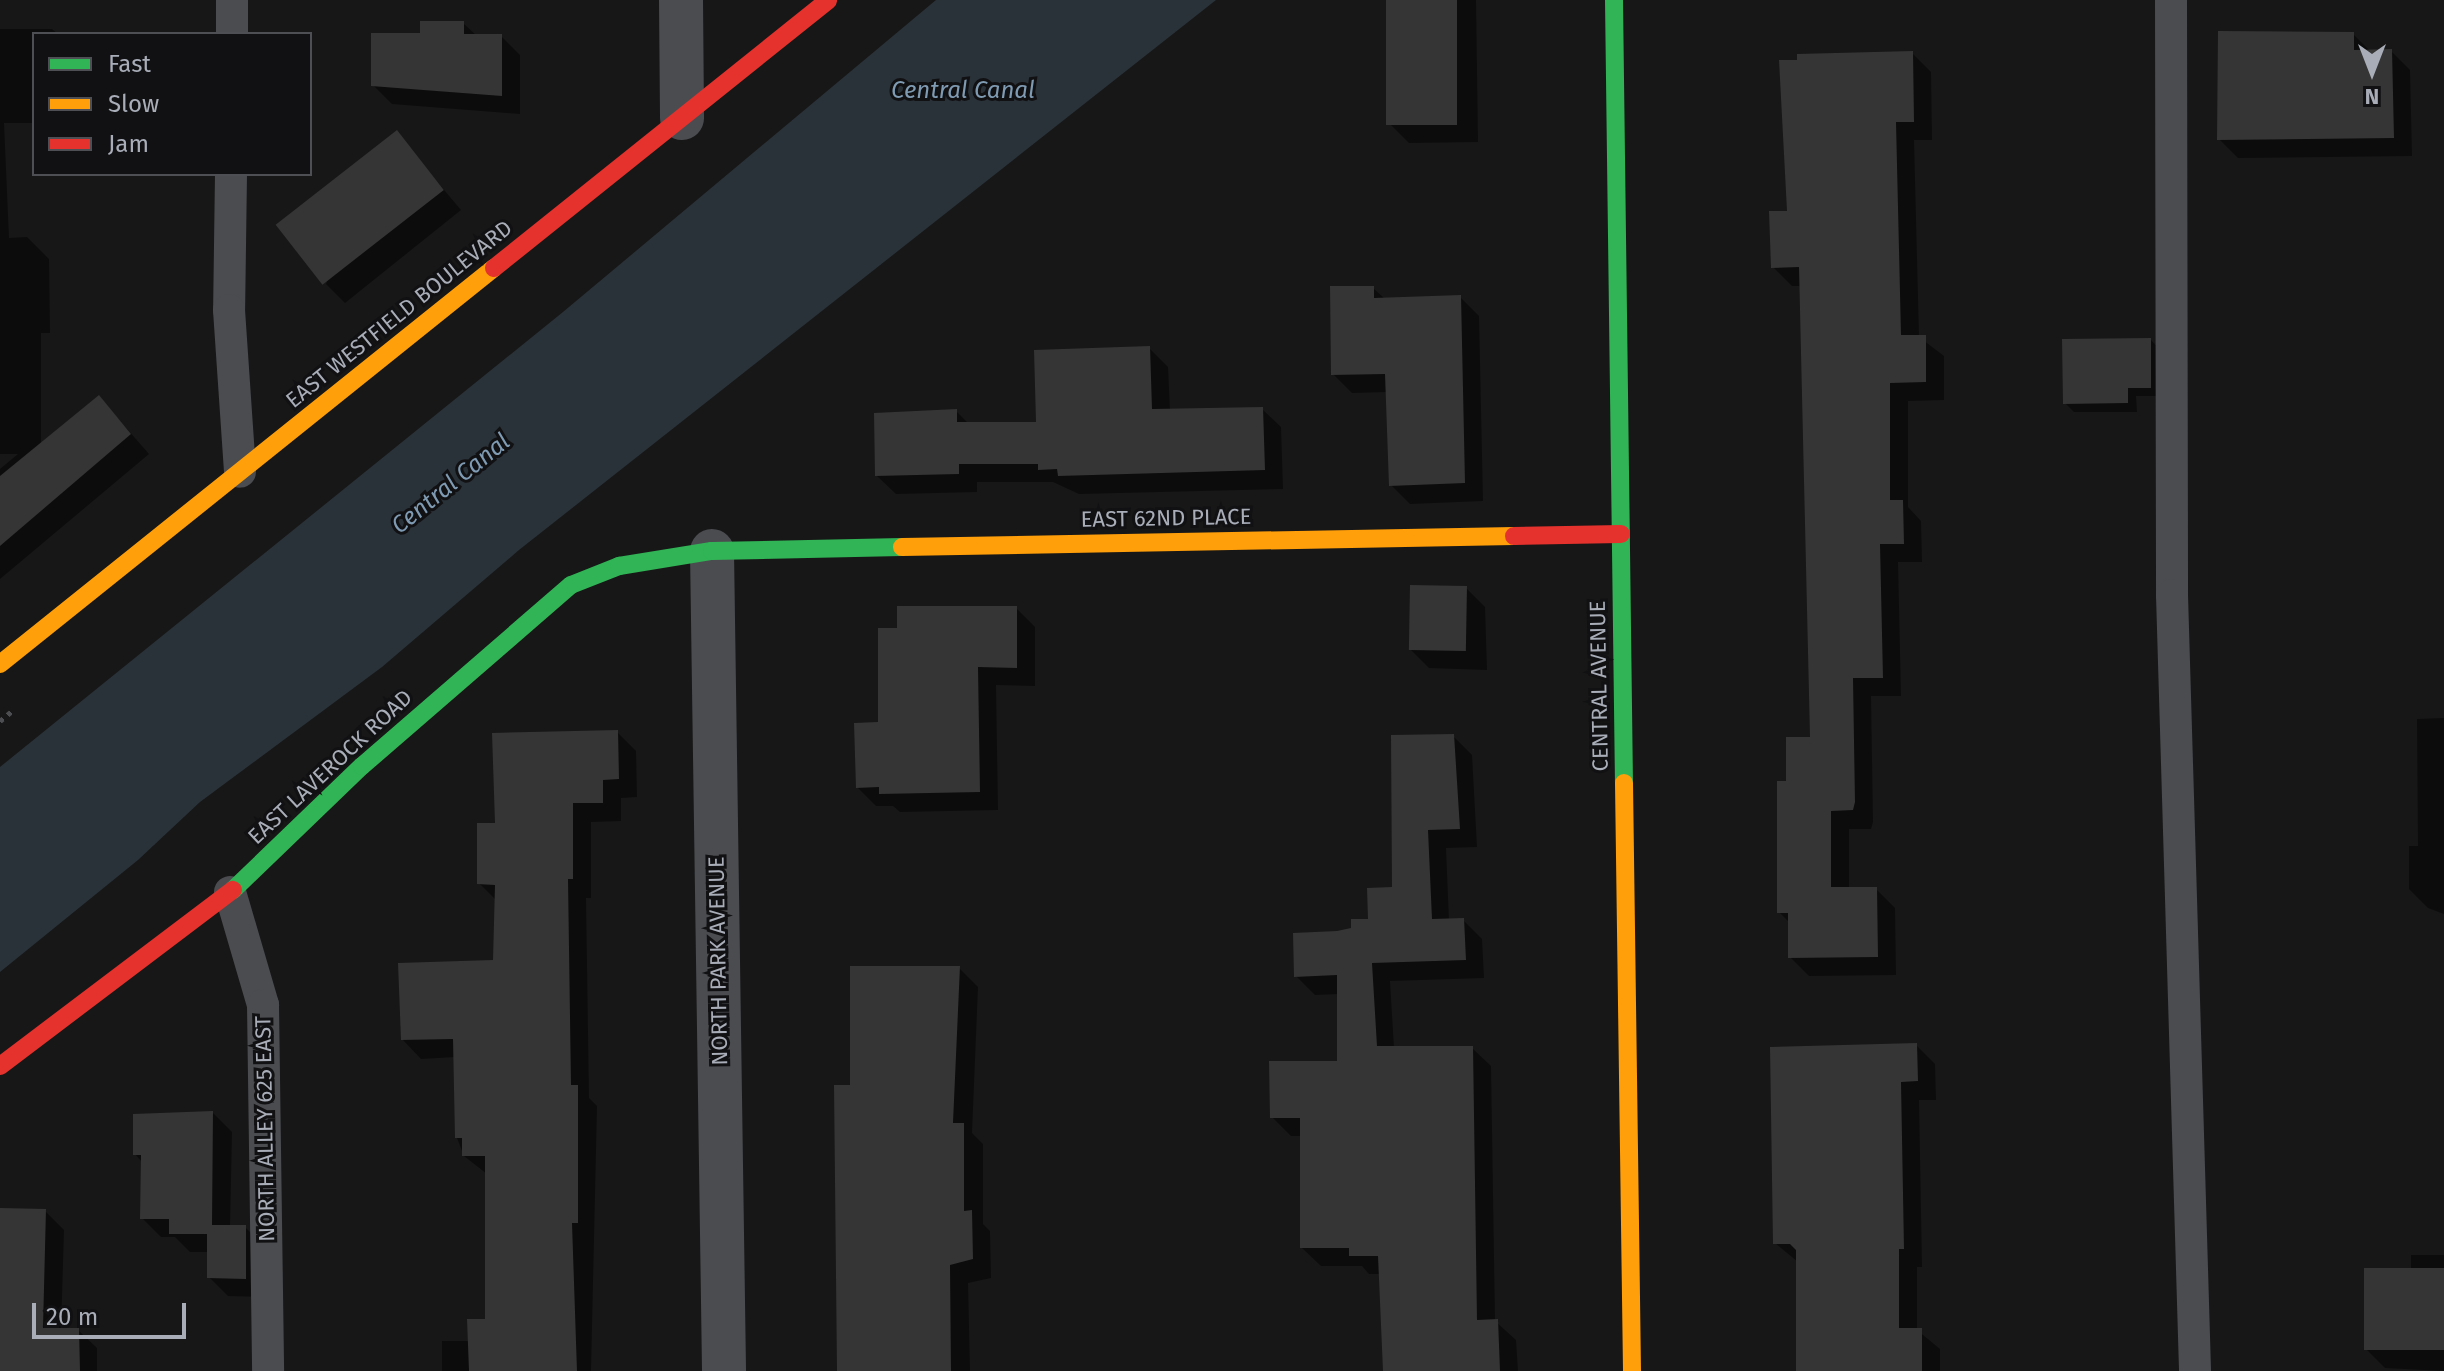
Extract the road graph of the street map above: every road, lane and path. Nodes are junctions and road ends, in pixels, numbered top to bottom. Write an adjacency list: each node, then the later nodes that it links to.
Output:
1 (232, 0): 6 (lane)
2 (681, 0): 7 (street)
3 (828, 0): 7 (street, EAST WESTFIELD BOULEVARD)
4 (1614, 0): 10 (street, CENTRAL AVENUE)
5 (2171, 0): 18 (lane)
6 (232, 32)
7 (682, 118): 9 (street, EAST WESTFIELD BOULEVARD)
8 (231, 176): 9 (lane)
9 (240, 472): 12 (street, EAST WESTFIELD BOULEVARD)
10 (1621, 534): 11 (street, EAST 62ND PLACE); 17 (street, CENTRAL AVENUE)
11 (712, 551): 13 (street, EAST LAVEROCK ROAD); 16 (street, NORTH PARK AVENUE)
12 (0, 664)
13 (230, 892): 14 (street, EAST LAVEROCK ROAD); 15 (lane, NORTH ALLEY 625 EAST)
14 (0, 1066)
15 (268, 1371)
16 (724, 1371)
17 (1632, 1371)
18 (2195, 1371)

